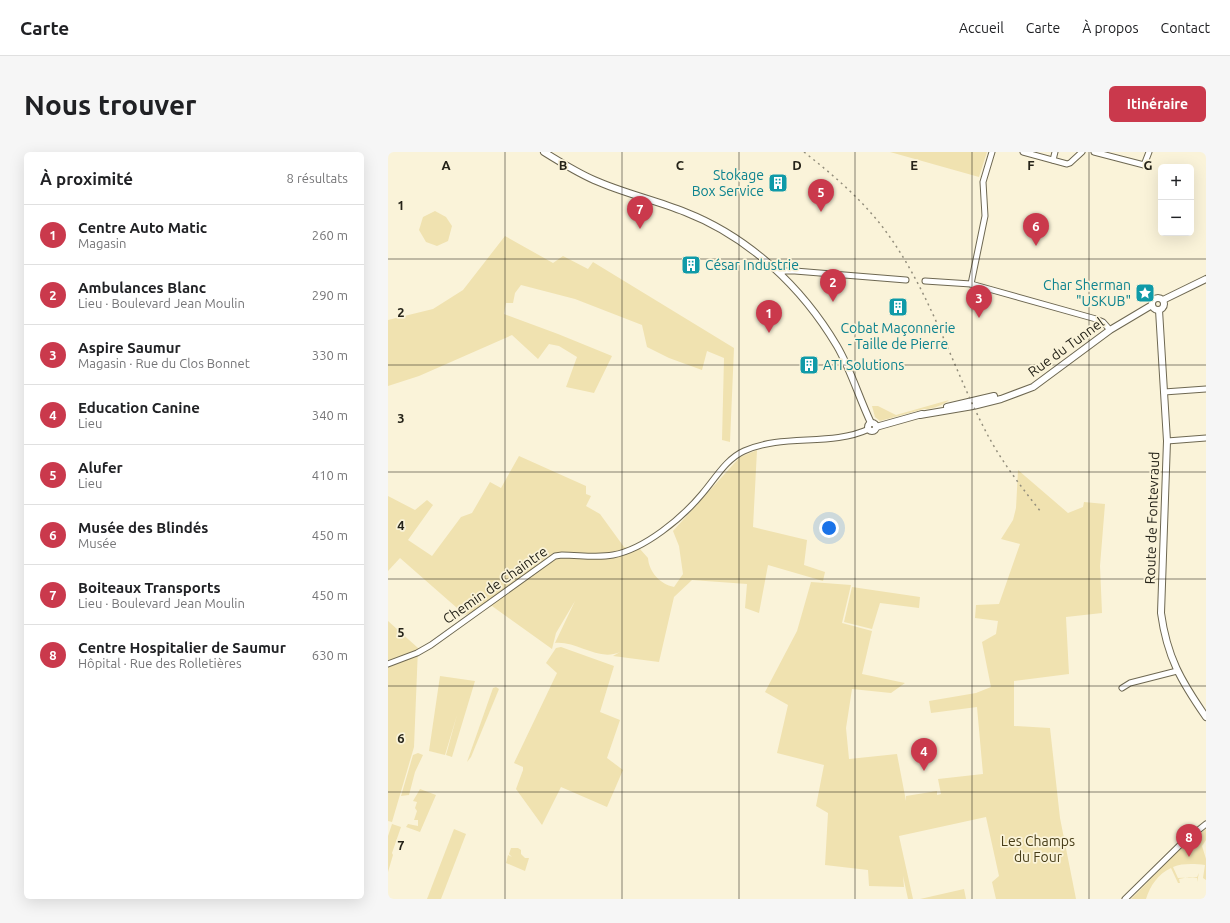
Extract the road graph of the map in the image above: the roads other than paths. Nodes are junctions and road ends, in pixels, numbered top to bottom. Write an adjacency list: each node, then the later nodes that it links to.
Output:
1 (544, 152): 10 (street)
2 (992, 152): 14 (street)
3 (1023, 152): 9 (street)
4 (1055, 152): 9 (street)
5 (1082, 152): 9 (street)
6 (1094, 152): 8 (street)
7 (1149, 152): 8 (street)
8 (1111, 154)
9 (1053, 160)
10 (780, 273): 12 (street); 21 (street)
11 (1206, 279): 15 (street)
12 (906, 280)
13 (925, 281): 14 (street)
14 (971, 284): 18 (street)
15 (1163, 300): 16 (street); 17 (street)
16 (1152, 305): 17 (street); 18 (street, Rue du Tunnel)
17 (1160, 310): 20 (street, Route de Fontevraud)
18 (1110, 330): 21 (street, Rue du Tunnel)
19 (1206, 389): 20 (street)
20 (1164, 392): 23 (street, Route de Fontevraud)
21 (872, 427): 24 (street, Chemin de Chaintre)
22 (1206, 438): 23 (street)
23 (1167, 441): 25 (street, Route de Fontevraud)
24 (388, 664)
25 (1177, 671): 26 (street); 27 (street, Route de Fontevraud)
26 (1122, 688)
27 (1206, 717)
28 (1206, 824): 29 (street)
29 (1125, 899)

